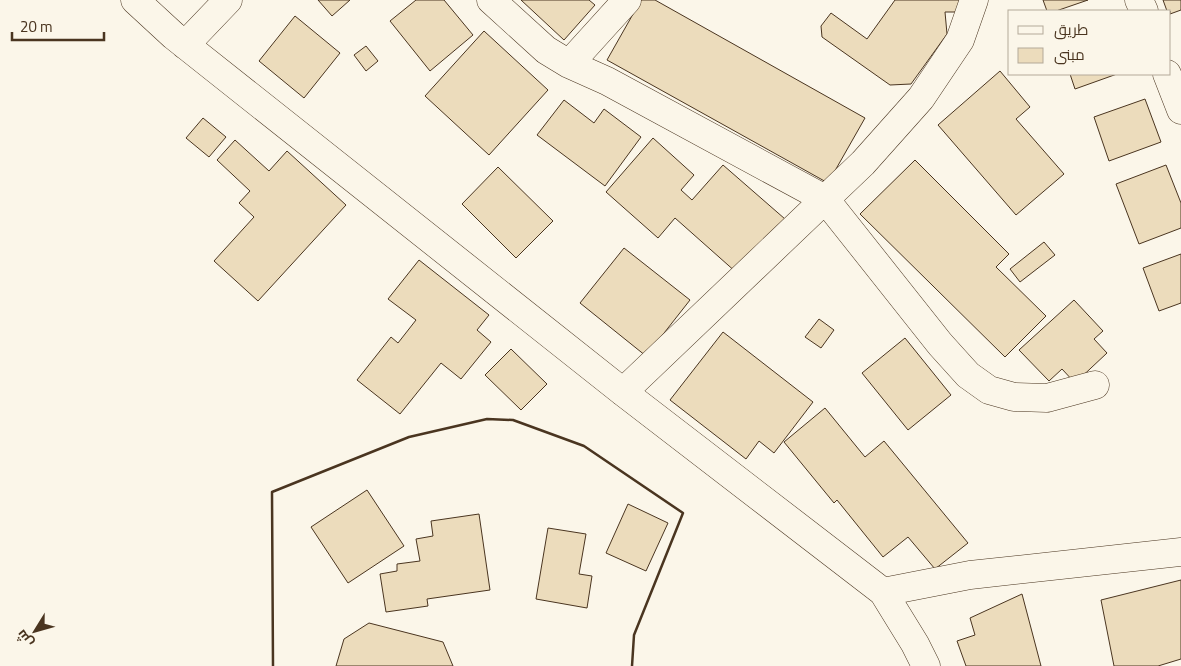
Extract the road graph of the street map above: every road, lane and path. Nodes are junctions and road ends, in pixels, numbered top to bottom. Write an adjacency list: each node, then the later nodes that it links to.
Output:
1 (135, 0): 6 (street)
2 (228, 0): 6 (street)
3 (491, 0): 7 (street)
4 (627, 0): 7 (street)
5 (974, 0): 10 (street)
6 (185, 45): 12 (street)
7 (569, 64): 10 (street)
8 (1167, 75): 9 (street)
9 (1181, 110)
10 (825, 199): 11 (street); 12 (street)
11 (1095, 385)
12 (623, 392): 14 (street)
13 (1181, 552): 14 (street)
14 (883, 592): 15 (street)
15 (926, 666)

